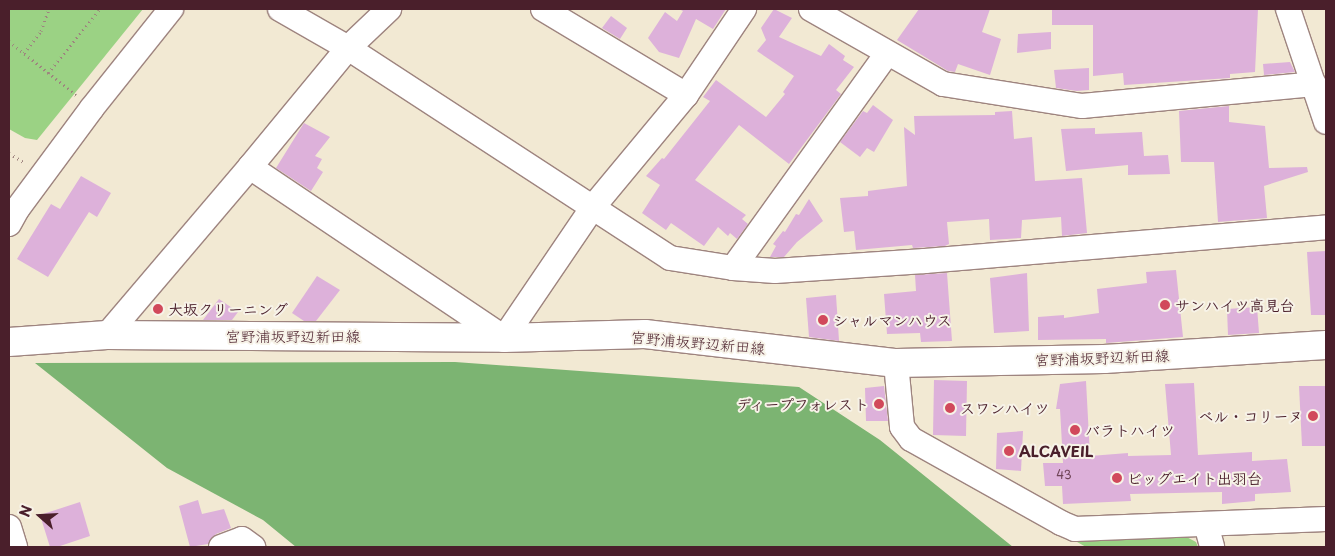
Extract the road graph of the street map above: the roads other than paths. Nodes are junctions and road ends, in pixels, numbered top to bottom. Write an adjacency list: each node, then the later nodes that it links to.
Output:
1 (171, 9): 15 (street)
2 (280, 9): 8 (street)
3 (389, 9): 8 (street)
4 (543, 9): 11 (street)
5 (744, 9): 11 (street)
6 (811, 9): 9 (street)
7 (1288, 9): 10 (street)
8 (348, 48): 13 (street); 14 (street)
9 (887, 54): 10 (street); 17 (street)
10 (1314, 84): 12 (street)
11 (686, 95): 14 (street)
12 (1326, 122)
13 (250, 167): 18 (street); 19 (street)
14 (593, 207): 17 (street); 19 (street)
15 (9, 224)
16 (1326, 227): 17 (street)
17 (733, 268)
18 (107, 335): 19 (main road, 宮野浦坂野辺新田線); 20 (main road, 宮野浦坂野辺新田線)
19 (504, 338): 22 (main road, 宮野浦坂野辺新田線)
20 (9, 342)
21 (1326, 346): 22 (main road, 宮野浦坂野辺新田線)
22 (896, 363): 24 (street)
23 (1326, 519): 24 (street)
24 (1206, 524): 29 (street)
25 (9, 527): 26 (street)
26 (15, 547)
27 (220, 547): 28 (street)
28 (253, 547)
29 (1212, 547)

